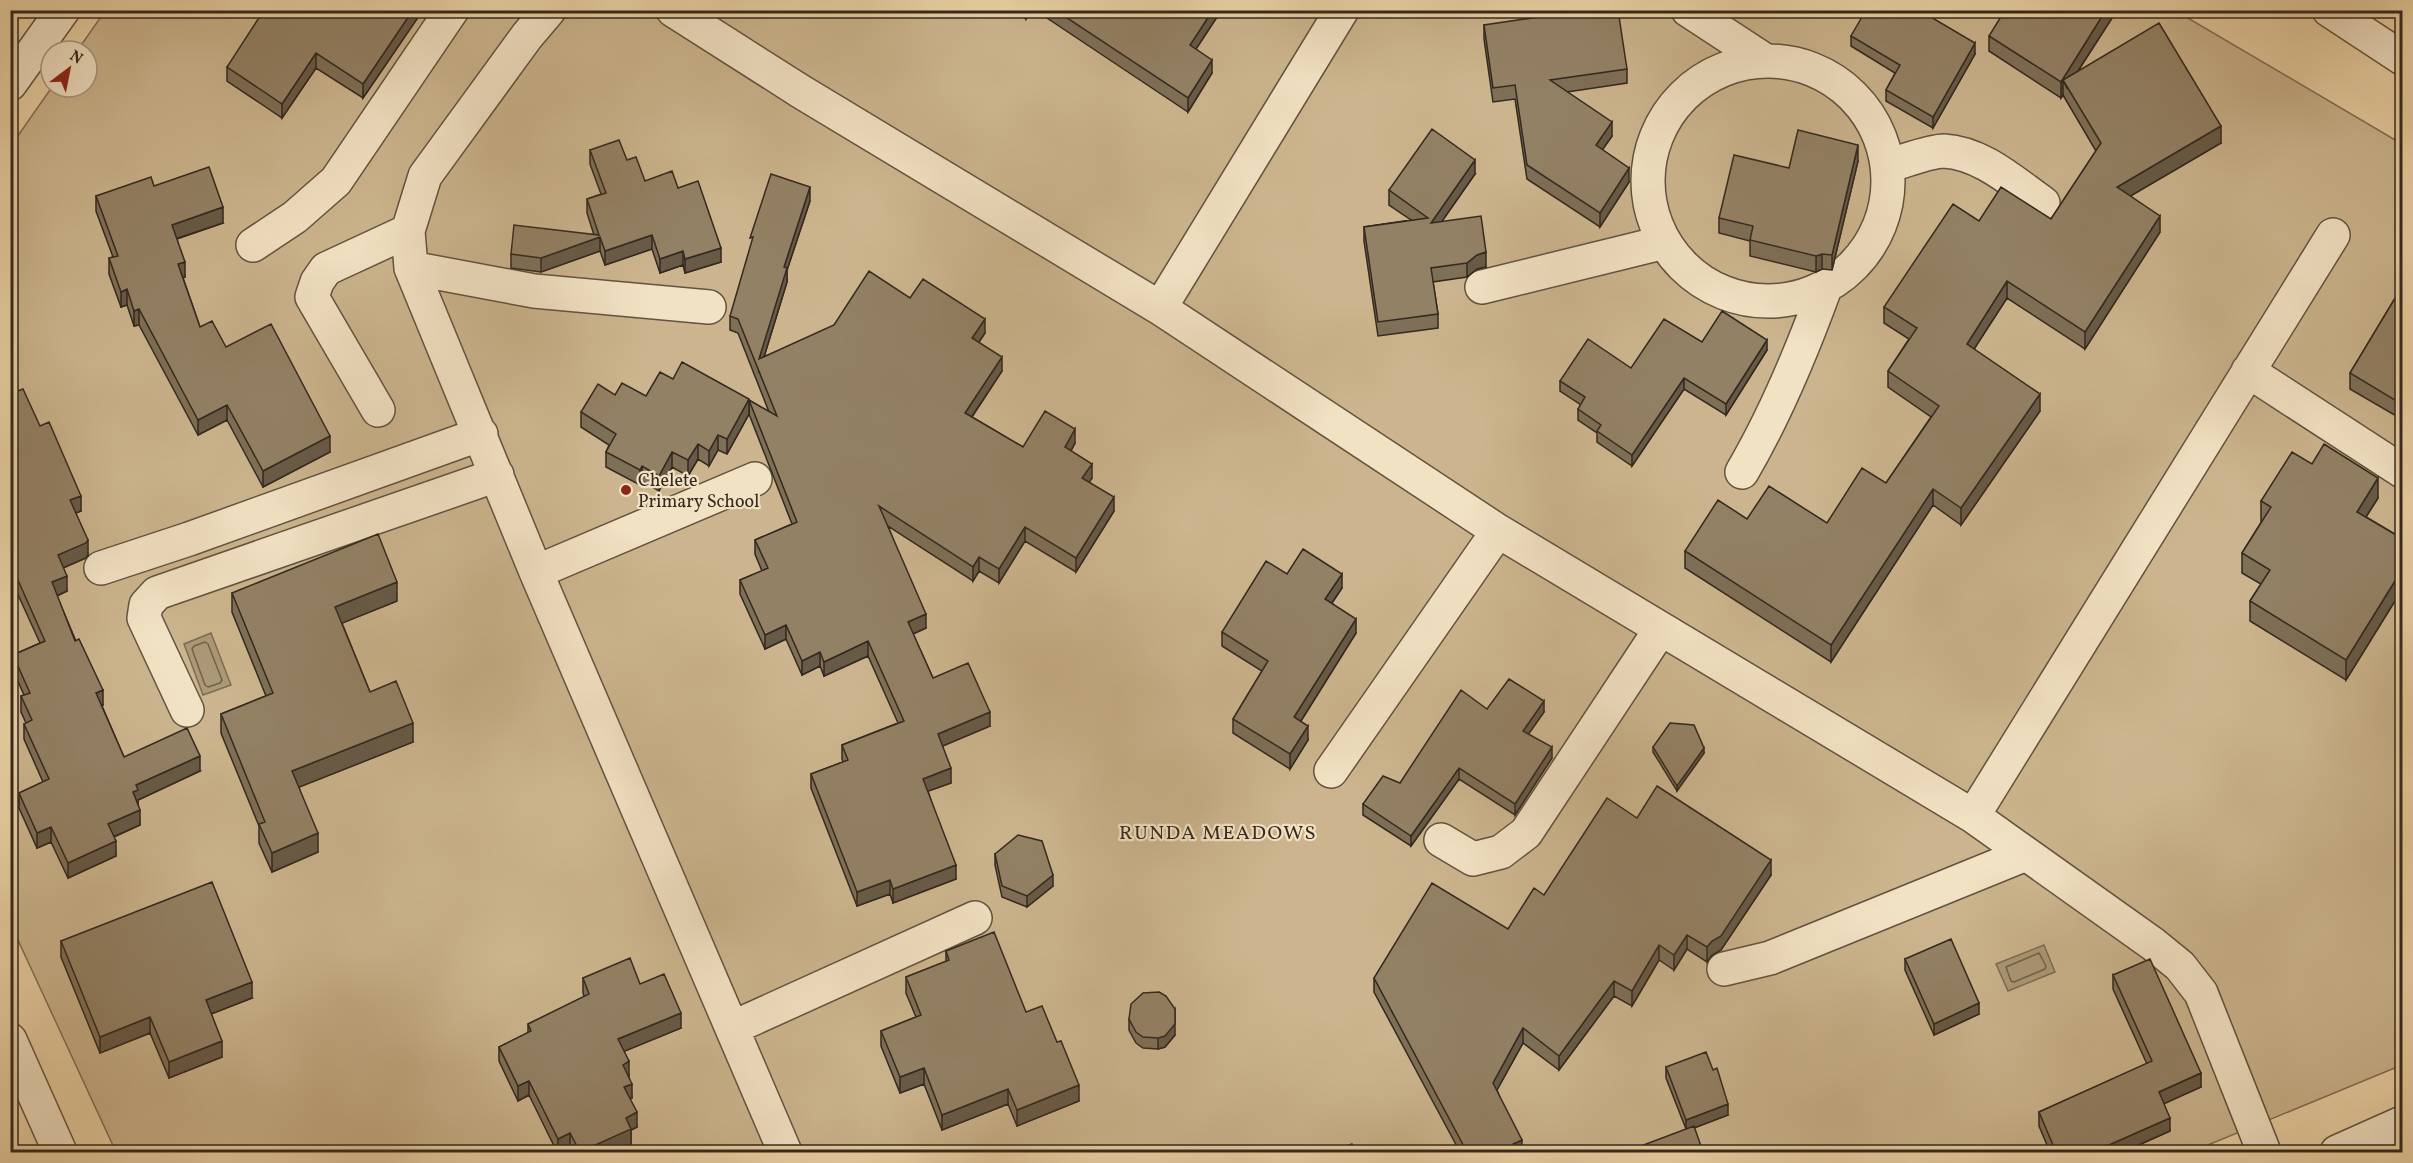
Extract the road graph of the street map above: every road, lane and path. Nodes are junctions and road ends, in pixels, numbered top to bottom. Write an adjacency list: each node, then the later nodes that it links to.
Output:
1 (63, 10): 10 (street)
2 (452, 10): 16 (street)
3 (549, 10): 13 (street)
4 (673, 10): 21 (street)
5 (1342, 10): 21 (street)
6 (1688, 10): 9 (street)
7 (2329, 10): 8 (street)
8 (2403, 58)
9 (1766, 60): 11 (street); 15 (street)
10 (10, 84)
11 (1890, 165): 12 (street); 19 (street)
12 (2043, 203)
13 (408, 231): 17 (street); 23 (street)
14 (2333, 236): 22 (street)
15 (1661, 243): 18 (street); 19 (street)
16 (253, 245)
17 (411, 268): 20 (street); 24 (street)
18 (1482, 287)
19 (1825, 288): 26 (street)
20 (709, 308)
21 (1160, 308): 29 (street)
22 (2248, 371): 25 (street); 35 (street)
23 (378, 410)
24 (481, 434): 27 (street); 30 (street)
25 (2403, 471)
26 (1742, 472)
27 (497, 475): 31 (street); 33 (street)
28 (756, 479): 31 (street)
29 (1498, 531): 32 (street); 34 (street)
30 (101, 568)
31 (537, 572): 40 (street)
32 (1660, 630): 35 (street); 36 (street)
33 (187, 710)
34 (1331, 771)
35 (1973, 816): 37 (street)
36 (1441, 840)
37 (2026, 854): 39 (street); 45 (street)
38 (975, 918): 40 (street)
39 (1724, 969)
40 (732, 1028): 44 (street)
41 (10, 1040): 43 (street)
42 (2403, 1123): 46 (street)
43 (60, 1152)
44 (785, 1152)
45 (2264, 1152)
46 (2337, 1152)

